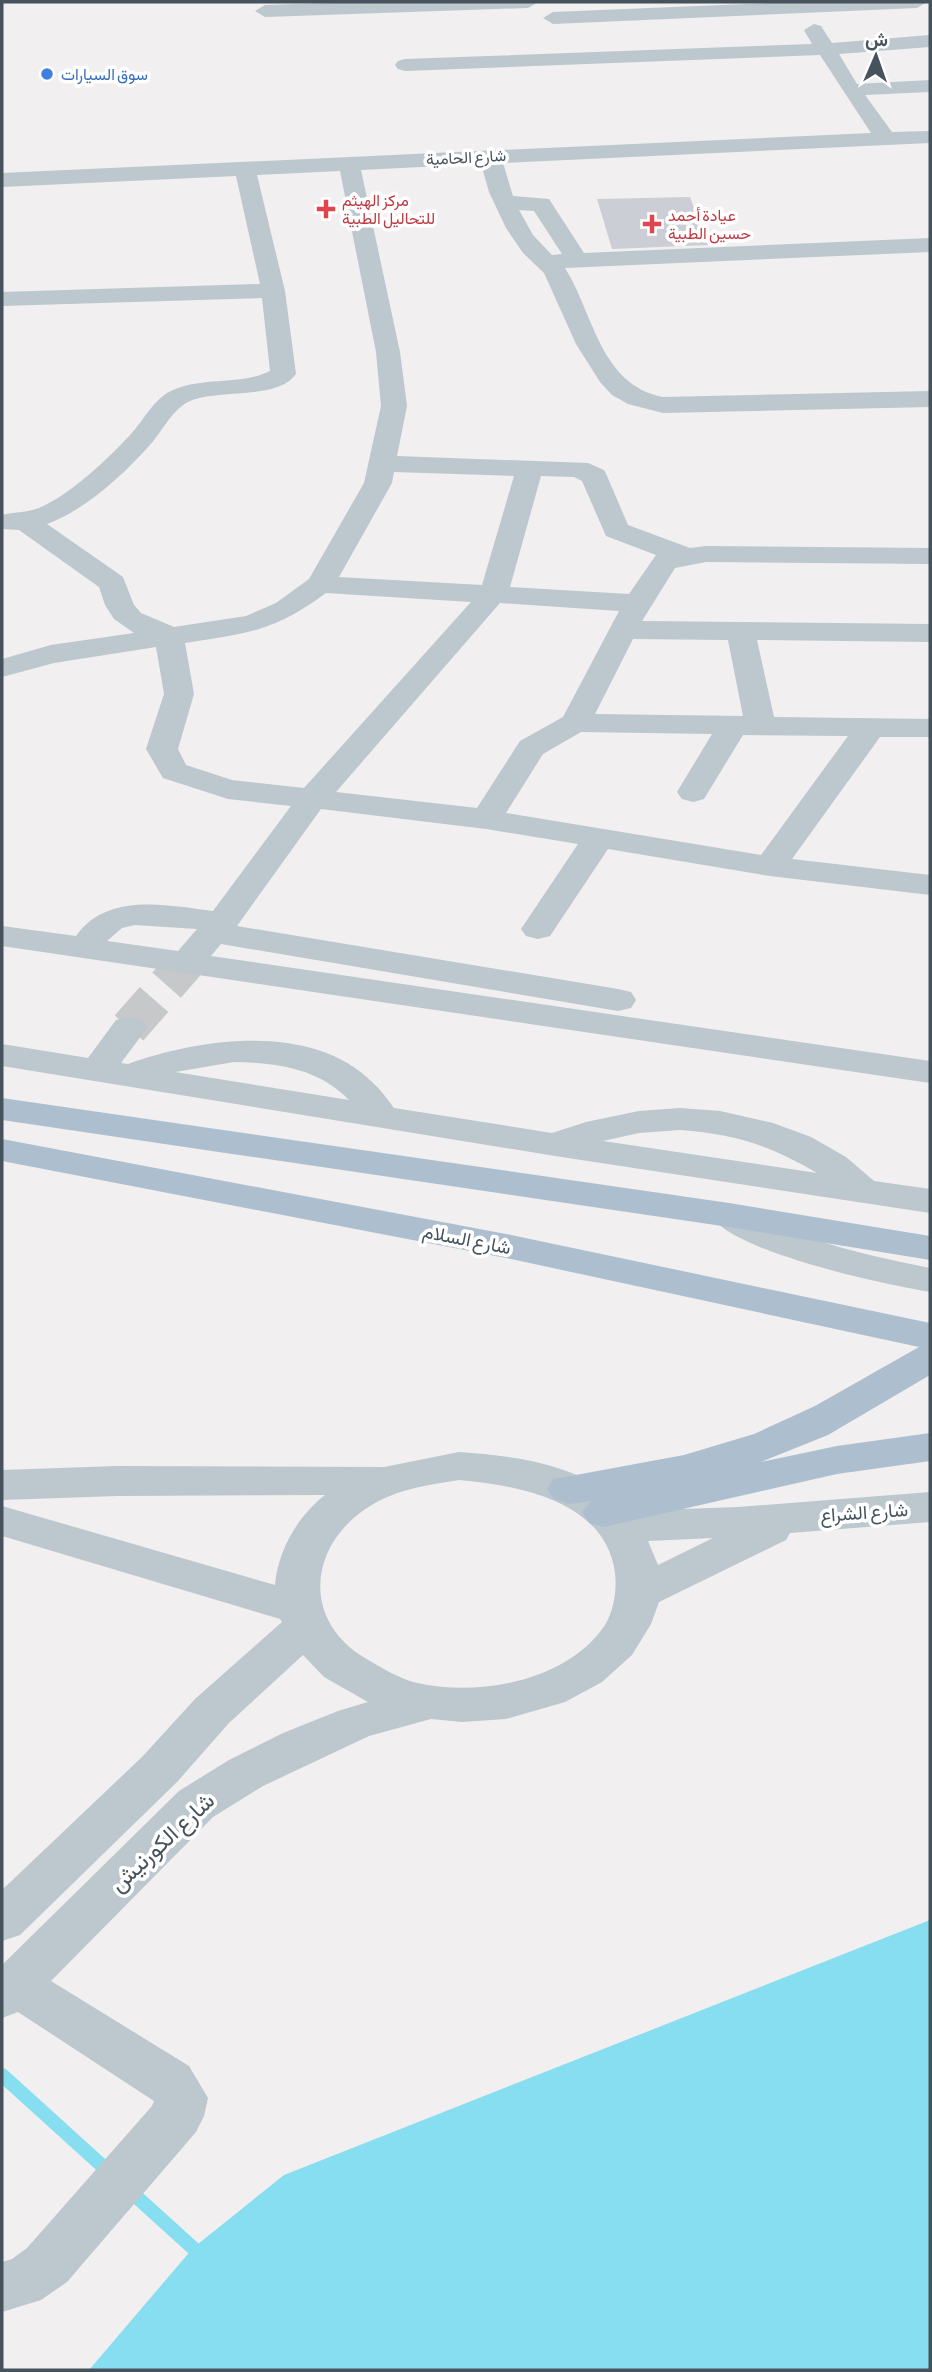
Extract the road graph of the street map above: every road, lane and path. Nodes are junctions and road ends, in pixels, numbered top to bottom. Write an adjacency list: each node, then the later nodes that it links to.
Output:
1 (528, 2): 3 (street)
2 (916, 2): 4 (street)
3 (360, 5): 6 (street)
4 (798, 5): 5 (street); 8 (street)
5 (548, 10): 9 (street)
6 (265, 12)
7 (930, 41): 8 (street)
8 (827, 49): 9 (street); 12 (street)
9 (580, 59): 10 (street)
10 (405, 65)
11 (930, 86): 12 (street)
12 (850, 90): 14 (street)
13 (930, 137): 14 (street, شارع الحامية)
14 (886, 139): 15 (street, شارع الحامية)
15 (490, 156): 16 (street, شارع الحامية); 19 (street)
16 (349, 163): 17 (street, شارع الحامية); 26 (street)
17 (244, 169): 18 (street, شارع الحامية); 23 (street)
18 (2, 180)
19 (507, 203): 21 (street); 22 (street)
20 (930, 245): 21 (street)
21 (577, 260): 22 (street)
22 (547, 262): 25 (street)
23 (273, 290): 24 (street); 28 (street)
24 (2, 299)
25 (930, 398)
26 (382, 464): 27 (street); 31 (street)
27 (527, 468): 29 (street); 32 (street)
28 (14, 522): 37 (street)
29 (685, 556): 30 (street); 33 (street)
30 (930, 556)
31 (320, 584): 32 (street); 37 (street)
32 (494, 593): 33 (street); 44 (street)
33 (637, 603): 34 (street)
34 (623, 630): 35 (street); 39 (street)
35 (741, 633): 36 (street); 40 (street)
36 (930, 633)
37 (169, 635): 38 (street); 44 (street)
38 (2, 668)
39 (575, 723): 40 (street); 45 (street)
40 (747, 725): 41 (street); 43 (street)
41 (871, 727): 42 (street); 47 (street)
42 (930, 728)
43 (693, 792)
44 (314, 797): 45 (street); 49 (street)
45 (486, 819): 46 (street)
46 (598, 838): 47 (street); 50 (street)
47 (770, 866): 48 (street)
48 (930, 885)
49 (217, 927): 52 (street); 53 (street); 54 (street)
50 (538, 929)
51 (2, 936): 52 (street)
52 (85, 950): 53 (street)
53 (186, 963): 57 (street)
54 (634, 1003)
55 (129, 1028): 58 (street)
56 (2, 1055): 58 (street)
57 (930, 1072)
58 (114, 1073): 61 (street)
59 (2, 1110): 62 (main road)
60 (2, 1150): 65 (main road, شارع السلام)
61 (930, 1201)
62 (729, 1215): 63 (main road); 64 (street)
63 (930, 1248)
64 (930, 1280)
65 (930, 1336)
66 (930, 1357): 71 (main road)
67 (930, 1447): 71 (main road)
68 (385, 1480): 69 (street); 71 (street); 75 (street)
69 (2, 1485)
70 (930, 1507): 72 (street, شارع الشراع)
71 (597, 1510): 72 (street, شارع الشراع); 74 (street)
72 (797, 1518): 74 (street)
73 (2, 1521): 75 (street)
74 (639, 1593): 76 (street)
75 (302, 1617): 76 (street); 77 (street)
76 (429, 1702): 78 (street, شارع الكورنيش)
77 (2, 1921)
78 (8, 1990): 79 (street)
79 (24, 2276)

